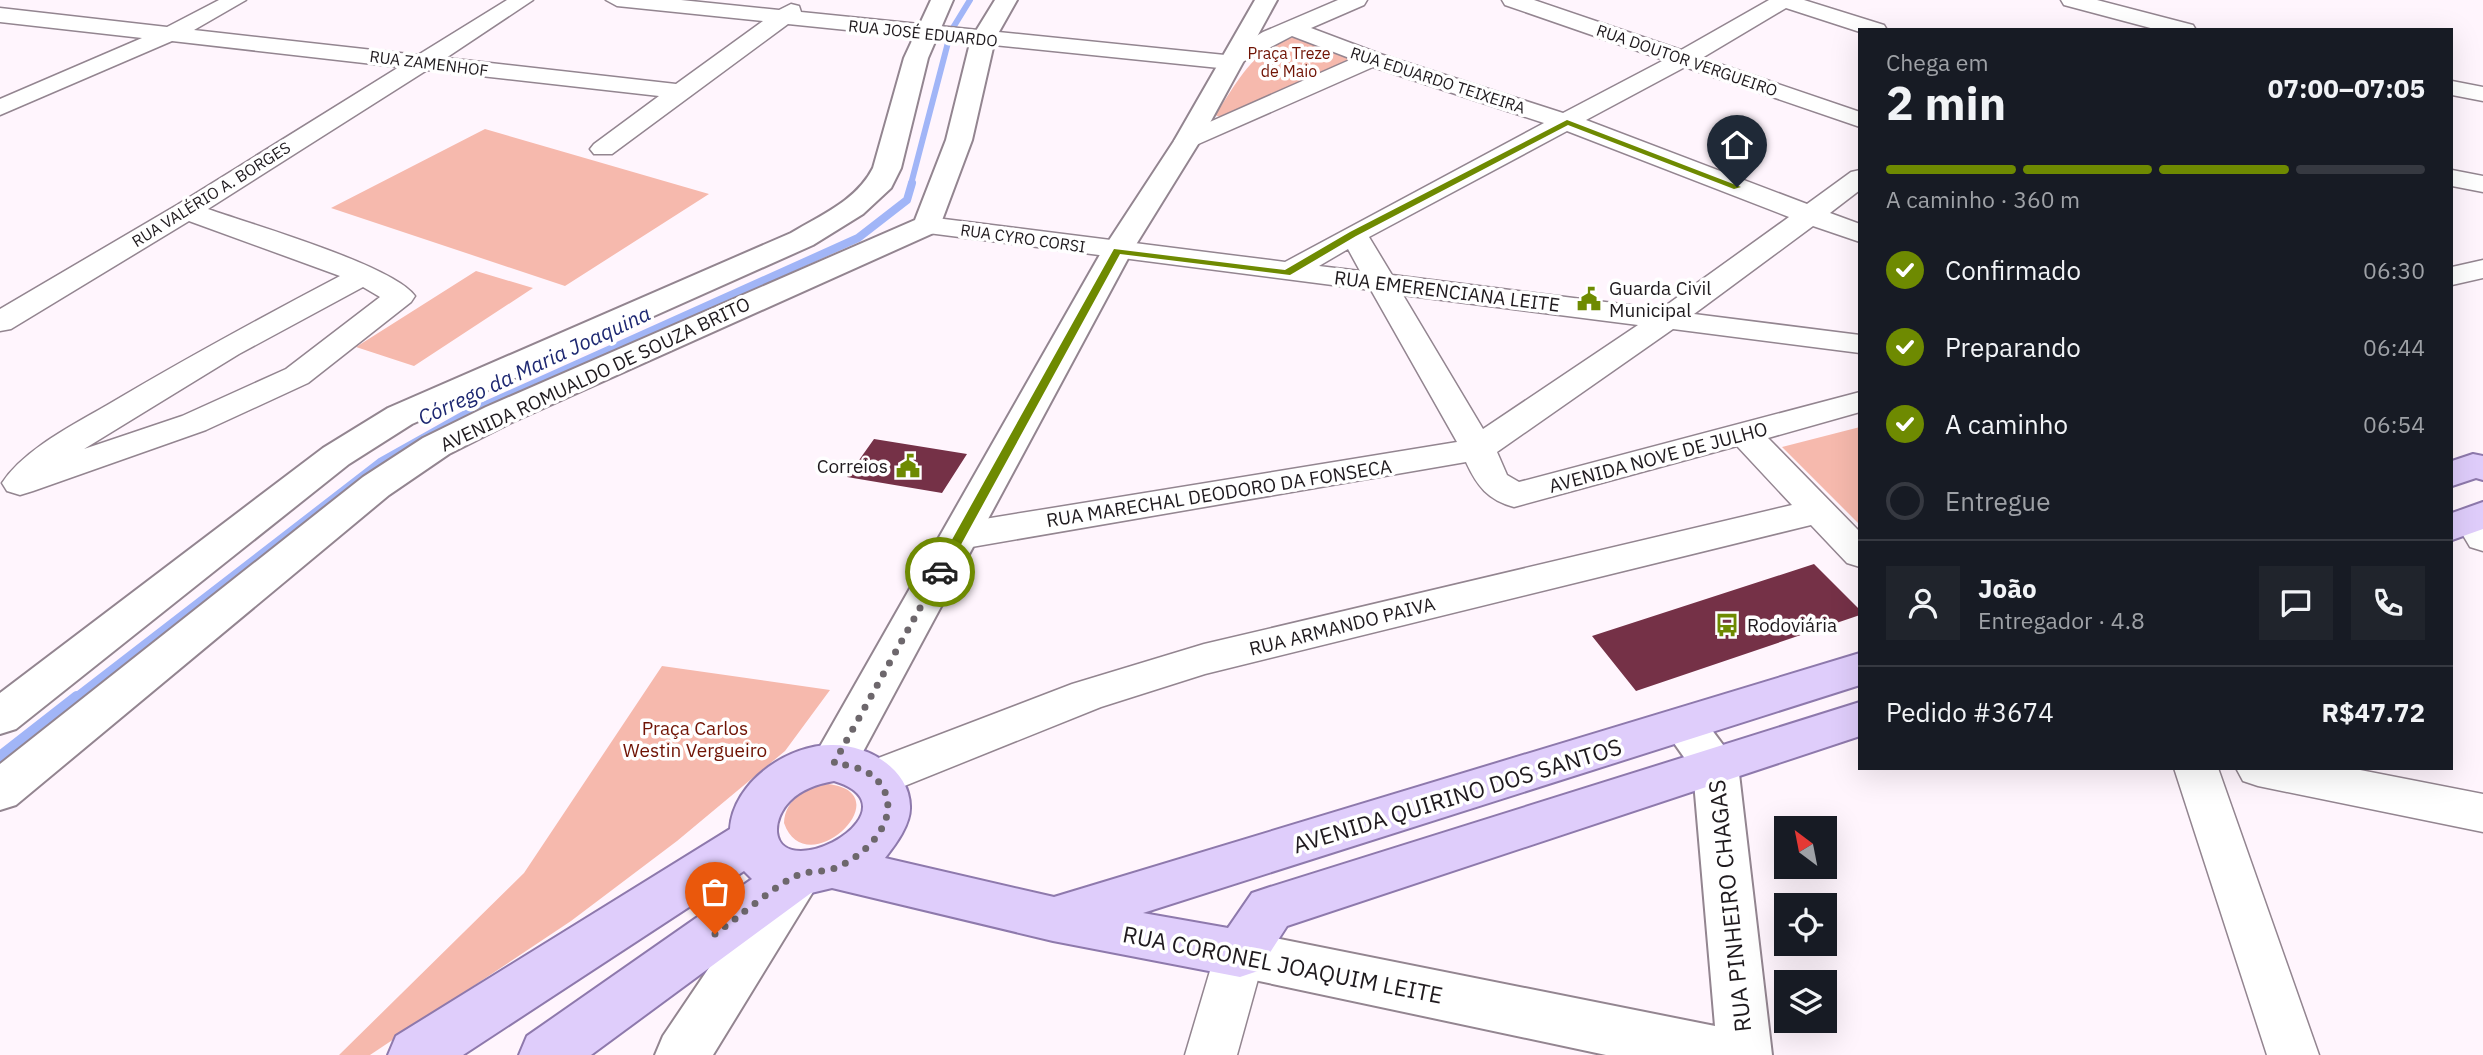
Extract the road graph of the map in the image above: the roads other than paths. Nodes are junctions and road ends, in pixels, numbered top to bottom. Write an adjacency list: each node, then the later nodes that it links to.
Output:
1 (235, 0): 18 (street)
2 (522, 0): 24 (street, RUA VALÉRIO A. BORGES)
3 (617, 0): 14 (street, RUA JOSÉ EDUARDO)
4 (806, 0): 14 (street)
5 (942, 0): 19 (main road, AVENIDA ROMUALDO DE SOUZA BRITO)
6 (1006, 0): 20 (main road)
7 (1266, 0): 23 (main road)
8 (1356, 0): 15 (street)
9 (1513, 0): 22 (street, RUA DOUTOR VERGUEIRO)
10 (1784, 0): 16 (street); 22 (street)
11 (2100, 3): 12 (street); 17 (street)
12 (2073, 11)
13 (0, 15): 18 (street, RUA ZAMENHOF)
14 (783, 18): 19 (street, RUA JOSÉ EDUARDO); 26 (street)
15 (1291, 28): 21 (street, RUA EDUARDO TEIXEIRA); 23 (street)
16 (1869, 28)
17 (2179, 28)
18 (174, 32): 24 (street, RUA ZAMENHOF); 28 (street)
19 (928, 33): 20 (street, RUA JOSÉ EDUARDO); 58 (main road, AVENIDA ROMUALDO DE SOUZA BRITO)
20 (983, 39): 23 (street, RUA JOSÉ EDUARDO); 38 (main road)
21 (1372, 59): 30 (street, RUA EDUARDO TEIXEIRA); 31 (street)
22 (1683, 59): 29 (street, RUA DOUTOR VERGUEIRO); 30 (street)
23 (1229, 62): 31 (main road)
24 (419, 63): 26 (street, RUA ZAMENHOF); 36 (street, RUA VALÉRIO A. BORGES)
25 (2453, 89): 27 (street)
26 (684, 92): 32 (street)
27 (2483, 94)
28 (0, 108)
29 (1858, 119)
30 (1567, 122): 37 (street, RUA EDUARDO TEIXEIRA); 40 (street)
31 (1187, 141): 41 (main road)
32 (603, 149)
33 (2453, 178): 35 (street)
34 (1858, 179): 37 (street)
35 (2483, 184)
36 (187, 211): 44 (street); 48 (street, RUA VALÉRIO A. BORGES)
37 (1810, 215): 39 (street, RUA EDUARDO TEIXEIRA); 47 (street)
38 (928, 225): 41 (street, RUA CYRO CORSI); 65 (main road, AVENIDA ROMUALDO DE SOUZA BRITO)
39 (1858, 233)
40 (1353, 234): 43 (street); 46 (street)
41 (1117, 251): 43 (street, RUA EMERENCIANA LEITE); 55 (main road)
42 (2483, 269): 45 (street)
43 (1287, 273): 46 (street, RUA EMERENCIANA LEITE)
44 (364, 275): 53 (street); 53 (street)
45 (2453, 276)
46 (1382, 283): 47 (street, RUA EMERENCIANA LEITE); 52 (street)
47 (1669, 317): 49 (street, RUA EMERENCIANA LEITE); 52 (street)
48 (0, 322)
49 (1858, 344)
50 (1858, 403): 51 (street, AVENIDA NOVE DE JULHO)
51 (1744, 433): 52 (street, AVENIDA NOVE DE JULHO); 54 (street)
52 (1478, 449): 55 (street, RUA MARECHAL DEODORO DA FONSECA)
53 (10, 488)
54 (1819, 511): 56 (street); 64 (street, RUA ARMANDO PAIVA)
55 (960, 536): 64 (main road)
56 (1858, 552)
57 (1858, 670): 60 (main road, AVENIDA QUIRINO DOS SANTOS)
58 (3, 710)
59 (1858, 720): 61 (main road)
60 (1684, 726): 61 (main road, RUA PINHEIRO CHAGAS); 69 (main road, AVENIDA QUIRINO DOS SANTOS)
61 (1715, 765): 70 (main road); 76 (main road, RUA PINHEIRO CHAGAS)
62 (2197, 770): 77 (street)
63 (2268, 770): 66 (street)
64 (855, 771): 67 (main road); 68 (main road)
65 (0, 791)
66 (2483, 813)
67 (752, 840): 68 (main road); 71 (main road)
68 (818, 871): 69 (main road, RUA CORONEL JOAQUIM LEITE); 72 (main road); 73 (main road)
69 (1053, 919): 70 (main road, RUA CORONEL JOAQUIM LEITE)
70 (1240, 954): 74 (street); 75 (main road, RUA CORONEL JOAQUIM LEITE)
71 (415, 1055)
72 (546, 1055)
73 (682, 1055)
74 (1211, 1055)
75 (1730, 1055)
76 (1745, 1055)
77 (2293, 1055)

